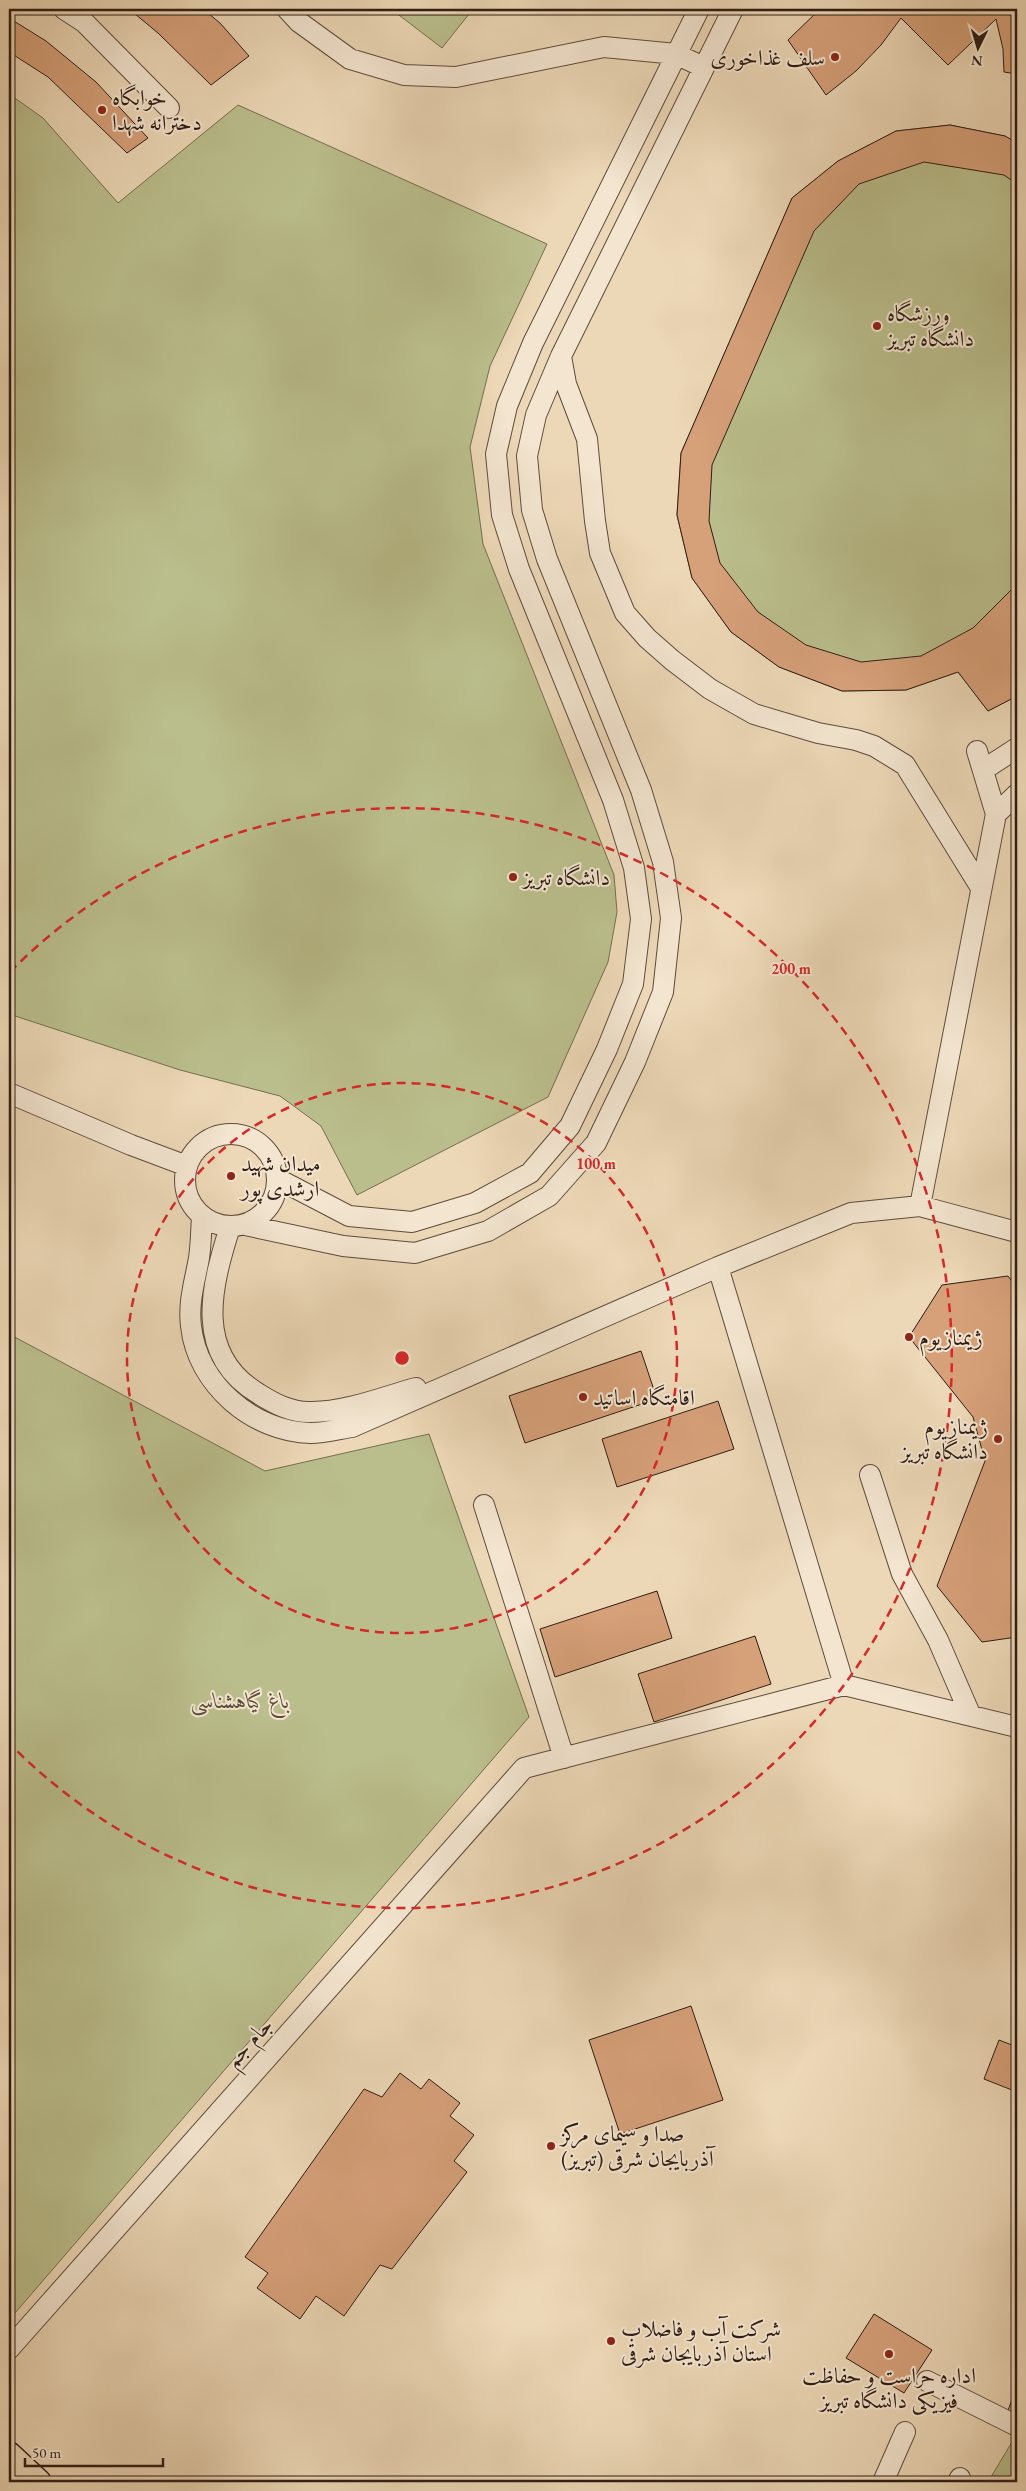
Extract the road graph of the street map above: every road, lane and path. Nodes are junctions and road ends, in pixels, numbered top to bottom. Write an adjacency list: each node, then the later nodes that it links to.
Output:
1 (64, 9): 7 (street)
2 (288, 9): 5 (street)
3 (699, 9): 5 (street)
4 (733, 9): 6 (street)
5 (676, 54): 6 (street); 17 (street)
6 (703, 67): 8 (street)
7 (169, 108)
8 (560, 356): 14 (street); 20 (street)
9 (1017, 748): 11 (street)
10 (977, 751): 11 (street)
11 (983, 770): 13 (street)
12 (1017, 794): 13 (street)
13 (996, 814): 14 (street)
14 (981, 888): 18 (street)
15 (9, 1093): 16 (street)
16 (187, 1166): 17 (street); 19 (street)
17 (278, 1179): 20 (street)
18 (920, 1206): 21 (street); 22 (street)
19 (202, 1217): 20 (street); 23 (street)
20 (238, 1226): 23 (street)
21 (1017, 1232)
22 (718, 1267): 23 (street); 26 (street)
23 (480, 1370)
24 (870, 1475): 27 (street)
25 (484, 1504): 29 (street)
26 (844, 1685): 27 (street); 29 (street)
27 (970, 1714): 28 (street)
28 (1017, 1727)
29 (564, 1758): 30 (street, جام جم)
30 (9, 2349)
31 (927, 2381): 32 (street)
32 (1017, 2426)
33 (905, 2432): 36 (street)
34 (9, 2455): 35 (main road)
35 (38, 2482)
36 (883, 2482)

